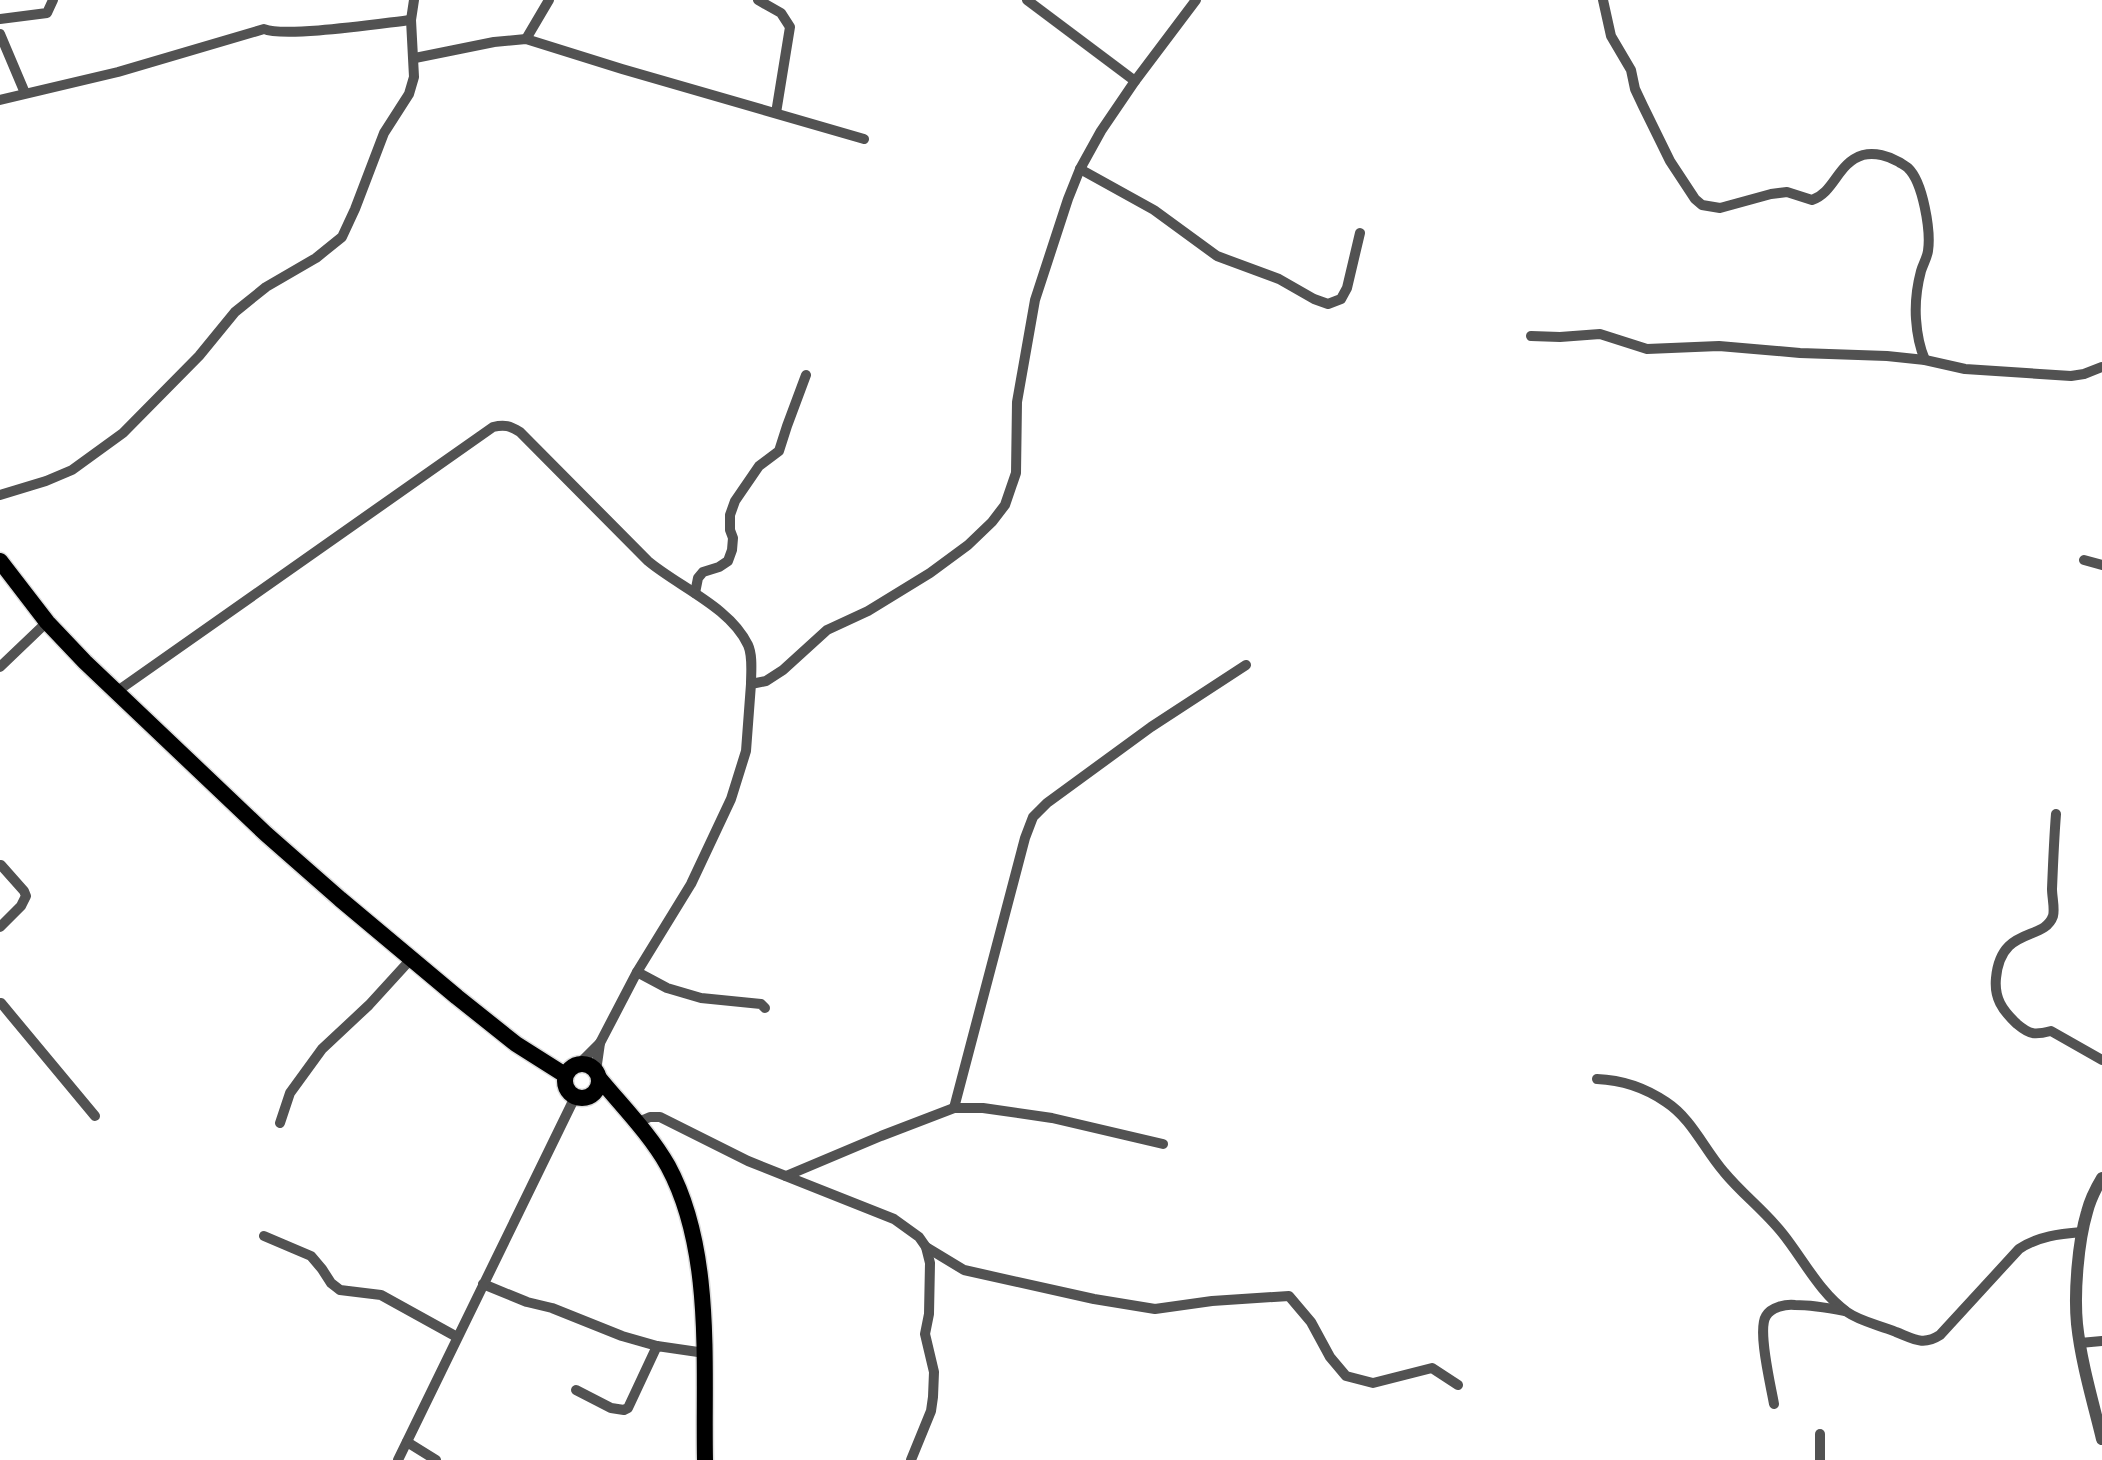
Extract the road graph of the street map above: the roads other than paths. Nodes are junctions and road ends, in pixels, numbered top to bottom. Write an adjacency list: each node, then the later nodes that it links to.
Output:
1 (53, 0): 8 (street)
2 (414, 0): 9 (street)
3 (549, 0): 11 (street)
4 (758, 0): 16 (street)
5 (1027, 0): 13 (street)
6 (1196, 0): 13 (street)
7 (1602, 0): 21 (street)
8 (0, 19)
9 (411, 20): 12 (street); 14 (street)
10 (0, 34): 14 (street)
11 (526, 39): 12 (street); 16 (street)
12 (415, 58): 24 (street)
13 (1135, 81): 18 (street)
14 (25, 93): 15 (street)
15 (0, 100)
16 (776, 113): 17 (street)
17 (864, 139)
18 (1080, 169): 19 (street); 33 (street)
19 (1360, 233)
20 (1531, 336): 21 (street)
21 (1926, 360): 22 (street)
22 (2102, 367)
23 (806, 375): 29 (street)
24 (0, 495)
25 (2084, 560): 27 (street)
26 (0, 561): 28 (main road)
27 (2102, 565)
28 (6, 577): 30 (main road)
29 (695, 593): 33 (street); 34 (street)
30 (47, 622): 32 (street); 34 (main road)
31 (1246, 665): 49 (street)
32 (0, 667)
33 (751, 684): 39 (street)
34 (116, 692): 38 (main road)
35 (2056, 814): 43 (street)
36 (2, 865): 37 (street)
37 (0, 927)
38 (411, 959): 46 (main road); 52 (street)
39 (637, 972): 41 (street); 42 (street)
40 (0, 1003): 50 (street)
41 (765, 1008)
42 (600, 1043): 44 (street); 45 (street)
43 (2102, 1060)
44 (580, 1063): 45 (main road); 46 (main road)
45 (598, 1074): 48 (main road); 51 (main road)
46 (565, 1075): 48 (main road)
47 (1597, 1079): 60 (street)
48 (582, 1097): 51 (main road); 59 (street)
49 (954, 1108): 53 (street); 54 (street)
50 (95, 1116)
51 (633, 1120): 54 (street); 65 (main road)
52 (280, 1123)
53 (1163, 1144)
54 (786, 1176): 58 (street)
55 (2102, 1178): 56 (street)
56 (2082, 1232): 60 (street); 63 (street)
57 (264, 1236): 61 (street)
58 (926, 1247): 66 (street); 75 (street)
59 (483, 1284): 61 (street); 64 (street)
60 (1845, 1311): 68 (street)
61 (457, 1337): 71 (street)
62 (2102, 1341): 63 (street)
63 (2080, 1343): 70 (street)
64 (657, 1346): 65 (street); 67 (street)
65 (705, 1353): 74 (main road)
66 (1458, 1385)
67 (576, 1390)
68 (1774, 1404)
69 (1820, 1434): 76 (street)
70 (2102, 1439)
71 (407, 1442): 72 (street); 73 (street)
72 (398, 1460)
73 (436, 1460)
74 (705, 1460)
75 (911, 1460)
76 (1820, 1460)

